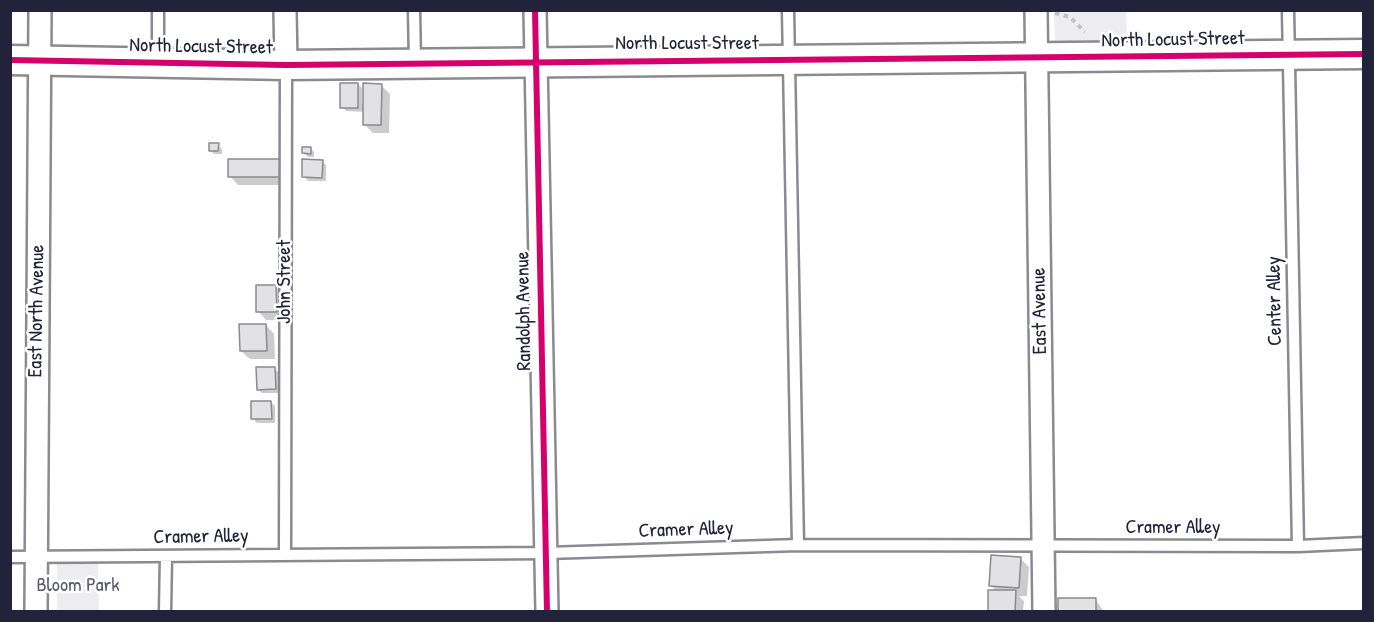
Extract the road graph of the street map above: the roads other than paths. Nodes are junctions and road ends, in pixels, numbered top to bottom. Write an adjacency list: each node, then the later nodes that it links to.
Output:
1 (40, 10): 13 (street, East North Avenue)
2 (158, 10): 16 (lane)
3 (285, 10): 18 (street, John Street)
4 (414, 10): 17 (lane)
5 (535, 10): 15 (street, Randolph Avenue)
6 (788, 10): 14 (lane)
7 (1288, 10): 10 (lane, Center Alley)
8 (1044, 12): 11 (street, East Avenue)
9 (1364, 54): 10 (main road, North Locust Street)
10 (1288, 55): 11 (main road, North Locust Street); 22 (lane, Center Alley)
11 (1036, 58): 14 (main road, North Locust Street); 21 (street, East Avenue)
12 (10, 60): 13 (main road, North Locust Street)
13 (40, 60): 16 (main road, North Locust Street); 27 (street, East North Avenue)
14 (788, 60): 15 (main road, North Locust Street); 20 (lane)
15 (534, 61): 17 (main road, North Locust Street); 24 (street, Randolph Avenue)
16 (158, 62): 18 (main road, North Locust Street)
17 (416, 63): 18 (main road, North Locust Street)
18 (286, 65): 23 (lane, John Street)
19 (1364, 543): 22 (lane, Cramer Alley)
20 (798, 544): 21 (lane, Cramer Alley); 24 (lane, Cramer Alley)
21 (1043, 546): 22 (lane, Cramer Alley); 31 (street, East Avenue)
22 (1298, 546)
23 (285, 554): 24 (lane, Cramer Alley); 25 (lane, Cramer Alley)
24 (547, 554): 30 (street, Randolph Avenue)
25 (166, 556): 27 (lane, Cramer Alley); 29 (lane)
26 (10, 557): 27 (lane, Cramer Alley)
27 (35, 557): 28 (street, East North Avenue)
28 (36, 612)
29 (165, 612)
30 (547, 612)
31 (1044, 612)

